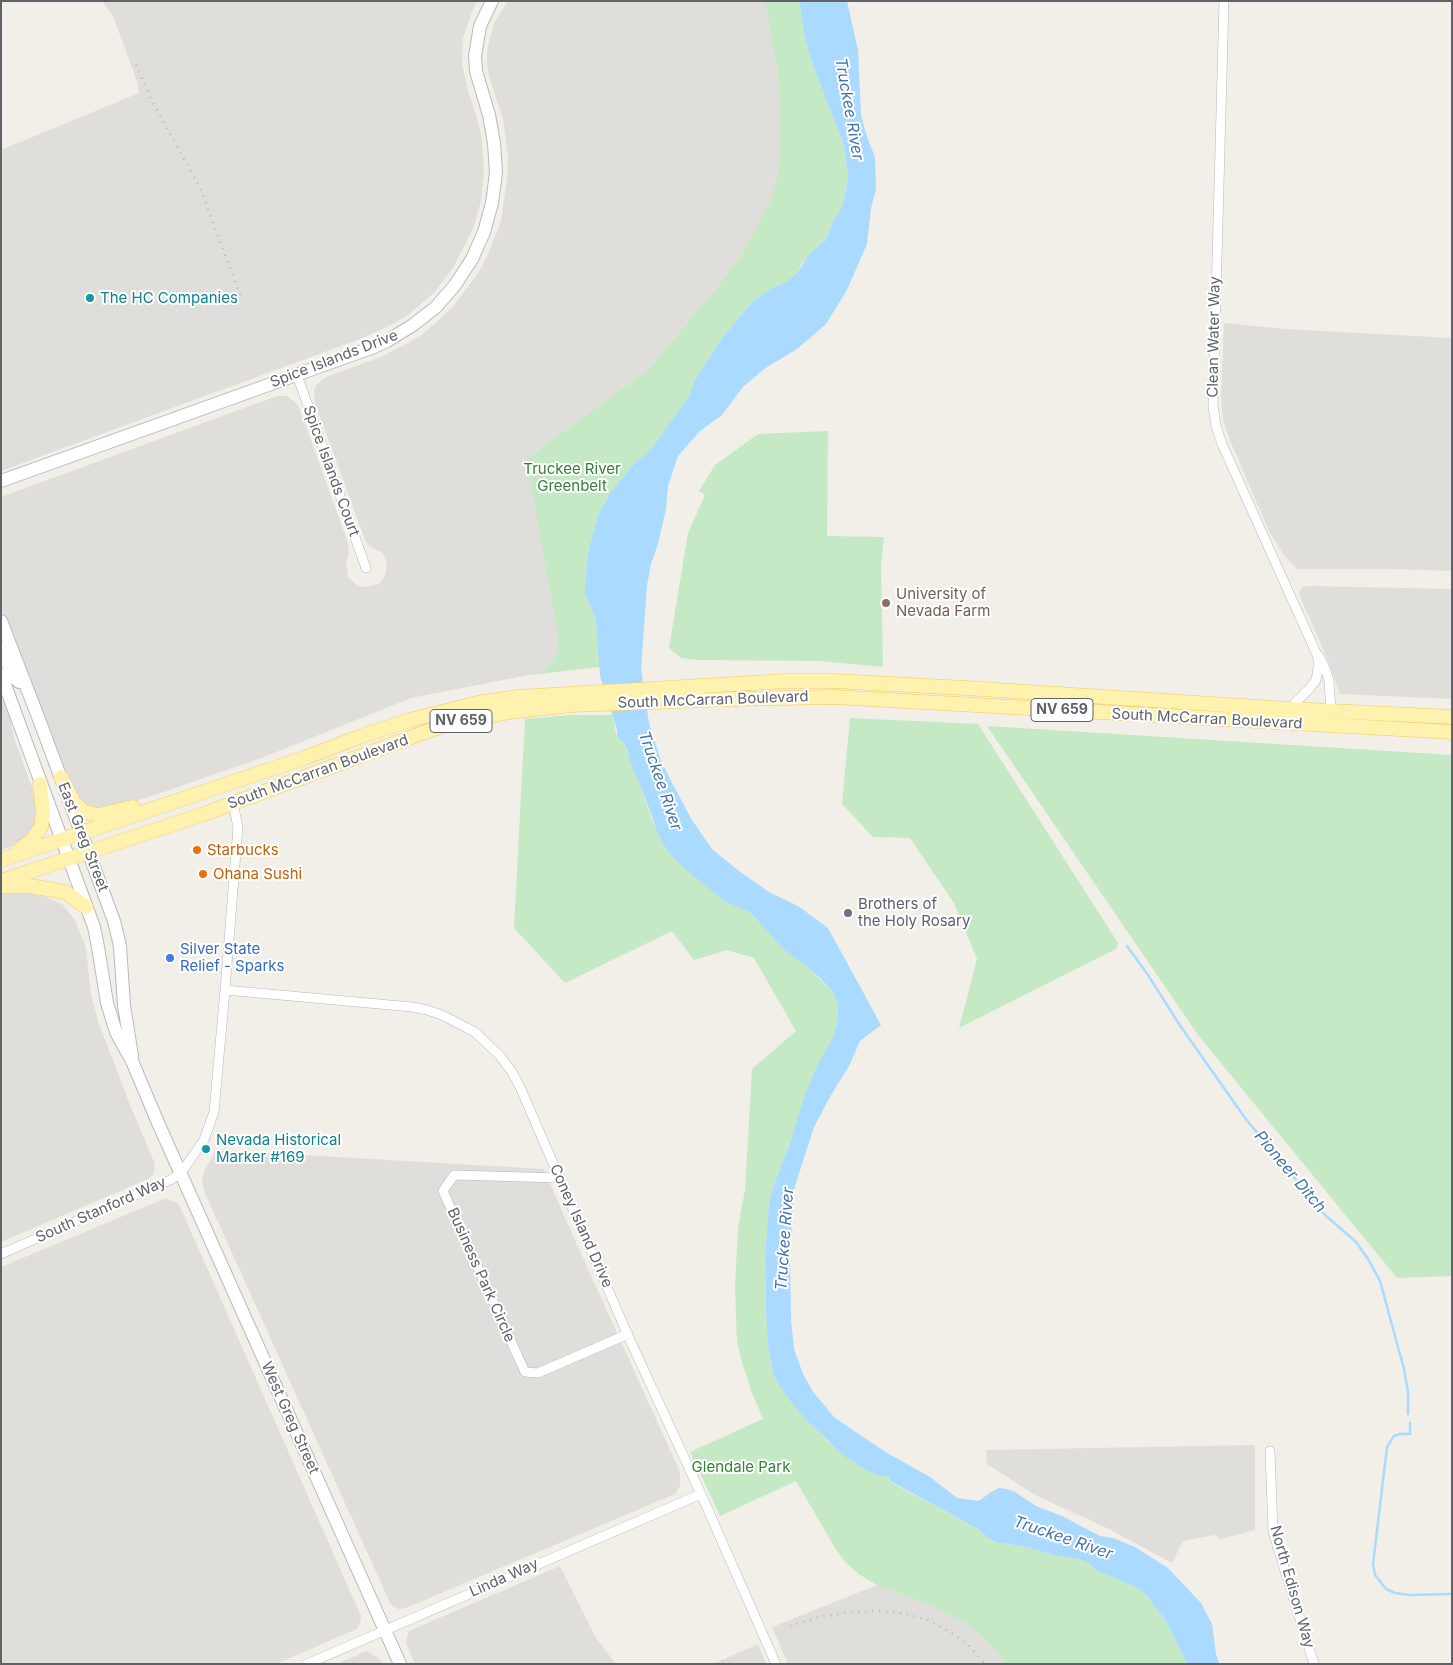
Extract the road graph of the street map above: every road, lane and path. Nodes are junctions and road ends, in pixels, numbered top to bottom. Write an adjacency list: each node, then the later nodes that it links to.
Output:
1 (492, 1): 3 (main road, Spice Islands Drive)
2 (1224, 1): 8 (street, Clean Water Way)
3 (297, 375): 4 (main road, Spice Islands Drive); 5 (street, Spice Islands Court)
4 (1, 481)
5 (366, 568)
6 (1, 621): 10 (main road, East Greg Street)
7 (1, 648): 10 (main road)
8 (1316, 652): 15 (street, Clean Water Way); 16 (street, Clean Water Way)
9 (1, 674): 20 (main road, East Greg Street)
10 (24, 682): 19 (main road, East Greg Street)
11 (891, 684): 12 (main road, South McCarran Boulevard / NV 659); 14 (main road); 15 (main road, South McCarran Boulevard / NV 659)
12 (671, 694): 13 (main road, South McCarran Boulevard / NV 659); 14 (main road, South McCarran Boulevard / NV 659)
13 (583, 699): 21 (main road, South McCarran Boulevard / NV 659); 22 (main road, South McCarran Boulevard / NV 659)
14 (890, 700): 18 (main road, South McCarran Boulevard / NV 659)
15 (1289, 709): 16 (main road, South McCarran Boulevard / NV 659)
16 (1330, 711): 17 (main road, South McCarran Boulevard / NV 659)
17 (1452, 717)
18 (1450, 733)
19 (60, 777): 21 (main road); 23 (main road, East Greg Street)
20 (40, 784): 24 (main road, East Greg Street); 27 (main road)
21 (209, 790): 23 (main road, South McCarran Boulevard / NV 659)
22 (233, 803): 25 (main road, South McCarran Boulevard / NV 659); 31 (street, South Stanford Way)
23 (81, 833): 24 (main road, South McCarran Boulevard / NV 659); 25 (main road, East Greg Street)
24 (60, 840): 26 (main road, East Greg Street); 27 (main road, South McCarran Boulevard / NV 659)
25 (88, 852): 26 (main road, South McCarran Boulevard / NV 659); 32 (main road, East Greg Street)
26 (67, 858): 28 (main road, South McCarran Boulevard / NV 659); 30 (main road, East Greg Street)
27 (3, 859)
28 (1, 881)
29 (1, 886): 30 (main road)
30 (86, 907): 32 (main road, East Greg Street)
31 (225, 990): 33 (street, South Stanford Way); 34 (street, Coney Island Drive)
32 (132, 1061): 33 (main road, East Greg Street)
33 (181, 1173): 35 (street, South Stanford Way); 39 (main road, West Greg Street)
34 (560, 1178): 36 (street, Coney Island Drive); 36 (street, Business Park Circle)
35 (1, 1254)
36 (628, 1334): 38 (street, Coney Island Drive)
37 (1270, 1450): 43 (street, North Edison Way)
38 (701, 1494): 39 (street, Linda Way); 42 (street, Coney Island Drive)
39 (385, 1631): 40 (street, Linda Way); 41 (main road, West Greg Street)
40 (307, 1664)
41 (400, 1664)
42 (776, 1664)
43 (1314, 1664)

